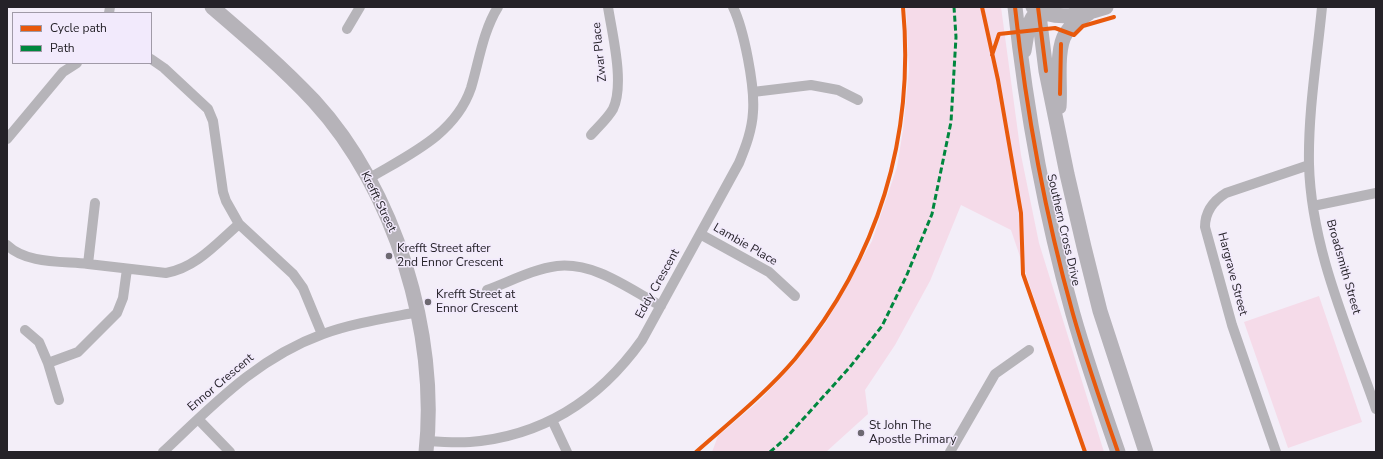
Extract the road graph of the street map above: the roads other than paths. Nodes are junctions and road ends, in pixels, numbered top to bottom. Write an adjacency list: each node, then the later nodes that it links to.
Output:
1 (212, 7): 21 (main road, Krefft Street)
2 (360, 7): 11 (street)
3 (498, 7): 21 (street)
4 (608, 7): 18 (street, Zwar Place)
5 (733, 7): 15 (street, Eddy Crescent)
6 (1015, 7): 14 (main road, Southern Cross Drive)
7 (1106, 7): 10 (main road)
8 (1322, 7): 20 (street, Broadsmith Street)
9 (1040, 8): 10 (main road); 14 (main road); 17 (main road, Southern Cross Drive)
10 (1089, 12): 17 (main road)
11 (347, 28)
12 (152, 61): 25 (street)
13 (75, 64): 19 (street)
14 (1021, 67): 48 (main road, Southern Cross Drive)
15 (752, 92): 16 (street); 26 (street, Eddy Crescent)
16 (858, 100)
17 (1058, 128): 49 (main road, Southern Cross Drive)
18 (591, 135)
19 (7, 139)
20 (1309, 165): 24 (street, Broadsmith Street); 50 (street, Hargrave Street)
21 (368, 179): 33 (main road, Krefft Street)
22 (1376, 193): 24 (street)
23 (95, 203): 28 (street)
24 (1313, 206): 38 (street, Broadsmith Street)
25 (239, 224): 29 (street); 35 (street)
26 (700, 234): 31 (street, Lambie Place); 32 (street, Eddy Crescent)
27 (7, 245): 28 (street)
28 (88, 264): 29 (street)
29 (126, 269): 37 (street)
30 (487, 290): 32 (street)
31 (795, 296)
32 (661, 306): 42 (street, Eddy Crescent)
33 (418, 312): 35 (street, Ennor Crescent); 43 (main road, Krefft Street)
34 (25, 330): 37 (street)
35 (322, 334): 41 (street, Ennor Crescent)
36 (1029, 350): 47 (street)
37 (48, 363): 39 (street)
38 (1372, 386): 40 (street, Broadsmith Street)
39 (59, 400)
40 (1376, 410)
41 (198, 419): 44 (street, Ennor Crescent); 45 (street)
42 (552, 420): 43 (street, Eddy Crescent); 46 (street)
43 (426, 447)
44 (163, 452)
45 (230, 452)
46 (567, 452)
47 (950, 452)
48 (1118, 452)
49 (1146, 452)
50 (1276, 452)

